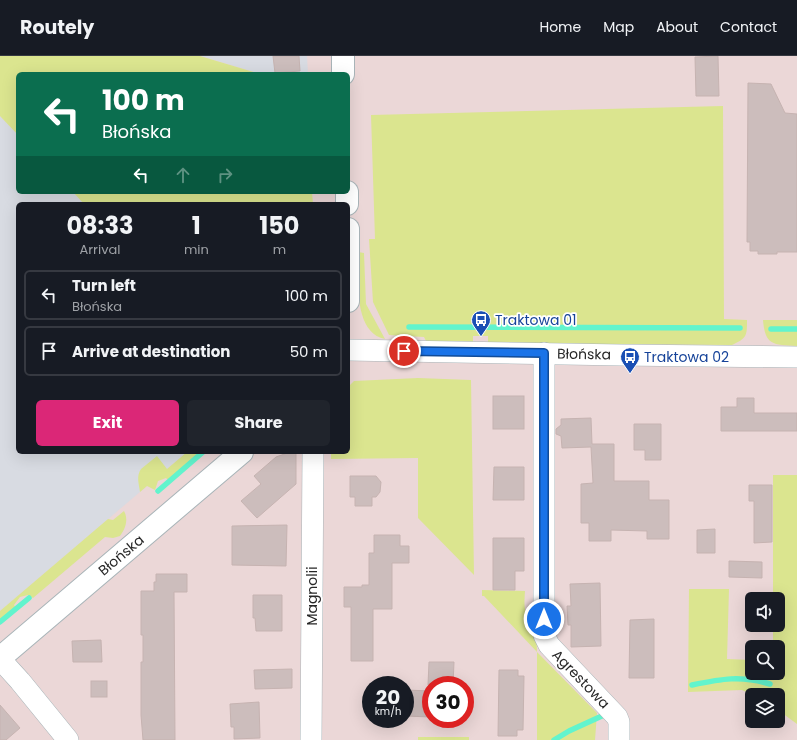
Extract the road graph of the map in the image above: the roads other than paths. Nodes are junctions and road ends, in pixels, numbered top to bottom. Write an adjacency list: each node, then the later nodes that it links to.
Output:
1 (343, 56): 2 (street)
2 (343, 72)
3 (350, 350): 4 (street, Błońska)
4 (544, 353): 5 (street, Błońska); 11 (street, Agrestowa)
5 (797, 357)
6 (240, 454): 8 (street, Błońska)
7 (313, 454): 10 (street, Magnolii)
8 (0, 659): 9 (street)
9 (68, 740)
10 (311, 740)
11 (619, 740)

